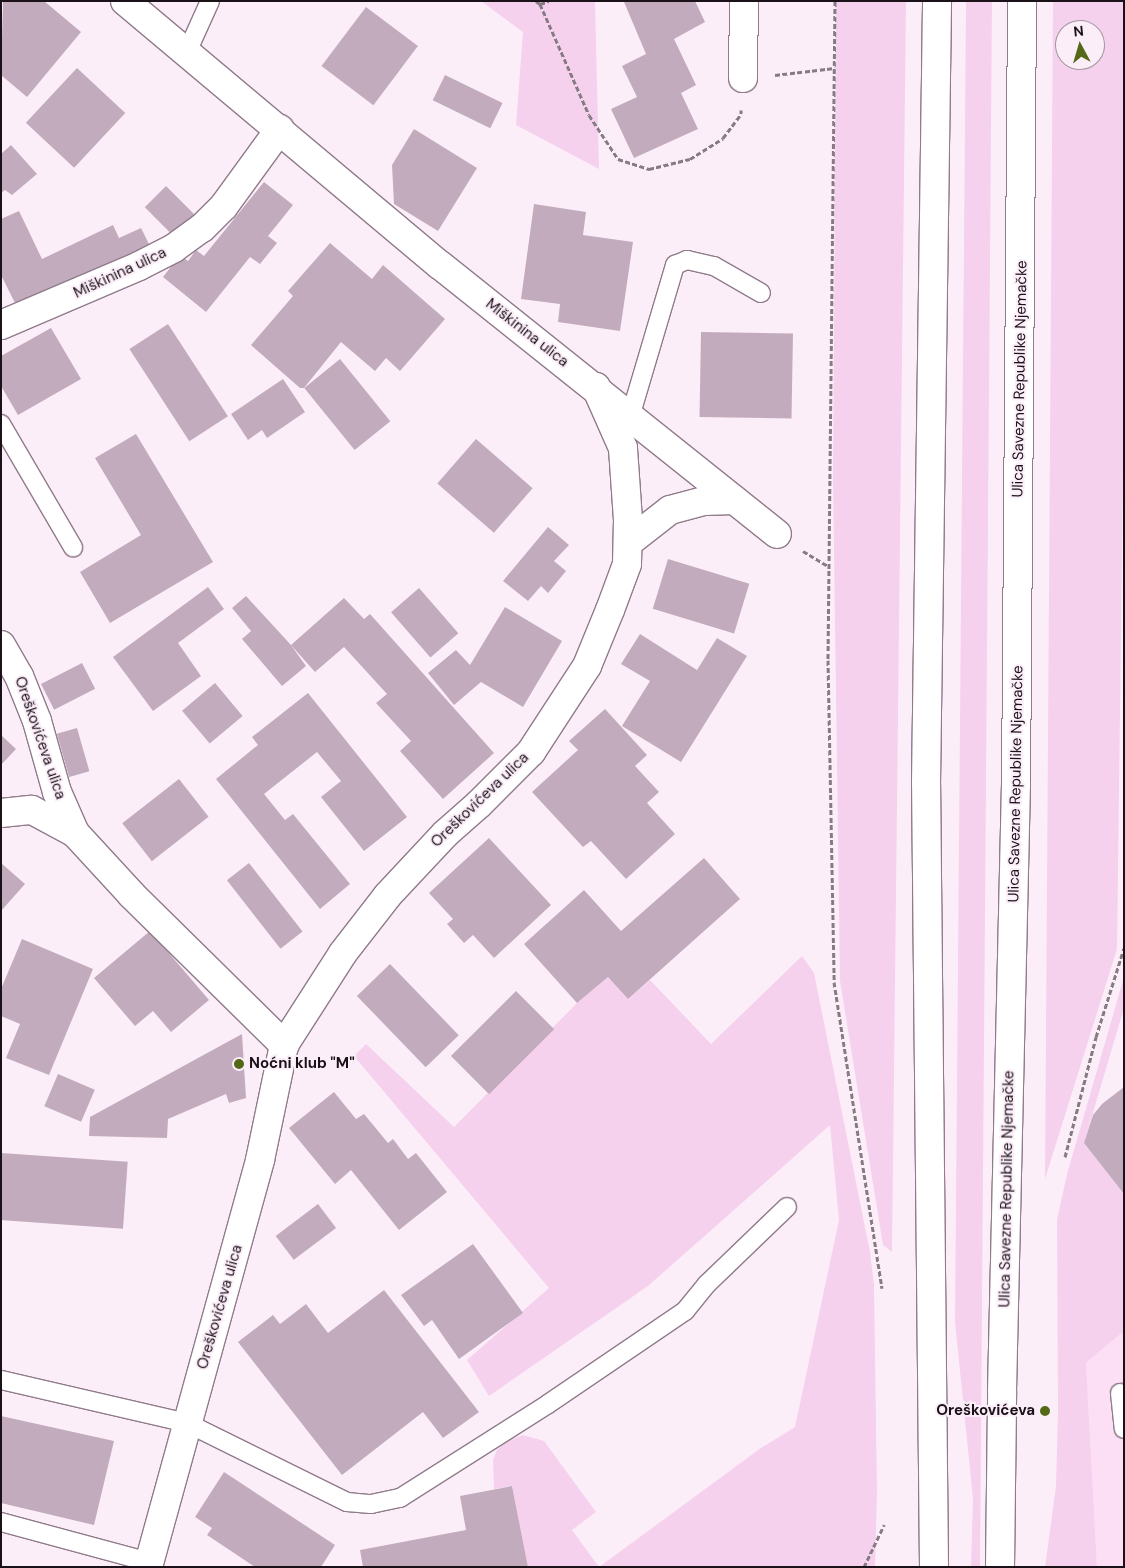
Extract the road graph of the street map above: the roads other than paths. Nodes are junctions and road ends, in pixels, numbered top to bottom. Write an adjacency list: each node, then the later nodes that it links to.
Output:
1 (125, 1): 6 (street, Miškinina ulica)
2 (210, 1): 6 (lane)
3 (744, 1): 7 (street)
4 (936, 1): 29 (street)
5 (1022, 1): 30 (street, Ulica Savezne Republike Njemačke)
6 (187, 52): 8 (street, Miškinina ulica)
7 (743, 78)
8 (280, 129): 10 (street, Miškinina ulica); 11 (street, Miškinina ulica)
9 (761, 293): 12 (lane)
10 (1, 326)
11 (596, 387): 12 (street, Miškinina ulica); 16 (street, Oreškovićeva ulica)
12 (630, 417): 14 (street, Miškinina ulica)
13 (1, 424): 17 (lane)
14 (734, 500): 15 (street, Miškinina ulica); 16 (street)
15 (777, 534)
16 (629, 542): 21 (street, Oreškovićeva ulica)
17 (73, 547)
18 (1, 645): 20 (street, Oreškovićeva ulica)
19 (1, 813): 20 (street, Oreškovićeva ulica)
20 (75, 833): 21 (street, Oreškovićeva ulica)
21 (284, 1045): 25 (street, Oreškovićeva ulica)
22 (787, 1207): 25 (lane)
23 (1, 1380): 25 (lane)
24 (1120, 1393): 26 (lane)
25 (187, 1423): 28 (street, Oreškovićeva ulica)
26 (1124, 1429)
27 (1, 1522): 28 (lane)
28 (148, 1565)
29 (934, 1567)
30 (1000, 1567)

